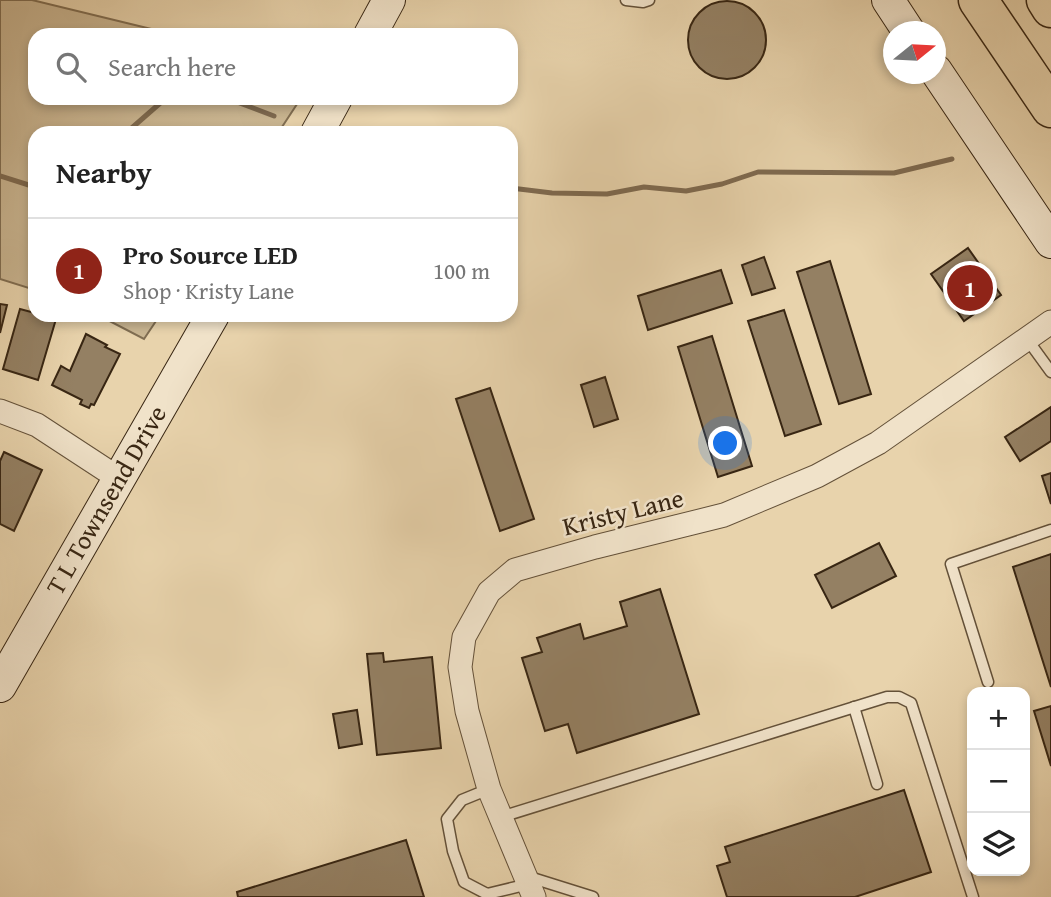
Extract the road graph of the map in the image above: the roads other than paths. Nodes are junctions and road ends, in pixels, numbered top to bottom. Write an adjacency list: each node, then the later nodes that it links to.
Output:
1 (389, 0): 9 (street)
2 (626, 0): 3 (lane)
3 (649, 0)
4 (888, 0): 8 (street)
5 (978, 0): 12 (highway)
6 (1046, 0): 7 (highway)
7 (1051, 8)
8 (902, 21)
9 (374, 28)
10 (945, 84): 14 (street)
11 (332, 105): 13 (street)
12 (1051, 108)
13 (321, 126)
14 (1051, 242)
15 (209, 322): 20 (street, T L Townsend Drive)
16 (1051, 322): 17 (street, Kristy Lane)
17 (1027, 339): 18 (lane); 26 (street, Kristy Lane)
18 (1051, 372)
19 (0, 411): 20 (street)
20 (118, 478): 23 (street, T L Townsend Drive)
21 (1051, 530): 22 (lane)
22 (988, 682)
23 (0, 686)
24 (854, 707): 25 (lane); 27 (lane); 30 (lane)
25 (877, 784)
26 (489, 789): 27 (street, Kristy Lane); 28 (lane)
27 (501, 817): 28 (street, Kristy Lane)
28 (530, 886): 29 (lane)
29 (593, 897)
30 (973, 897)

